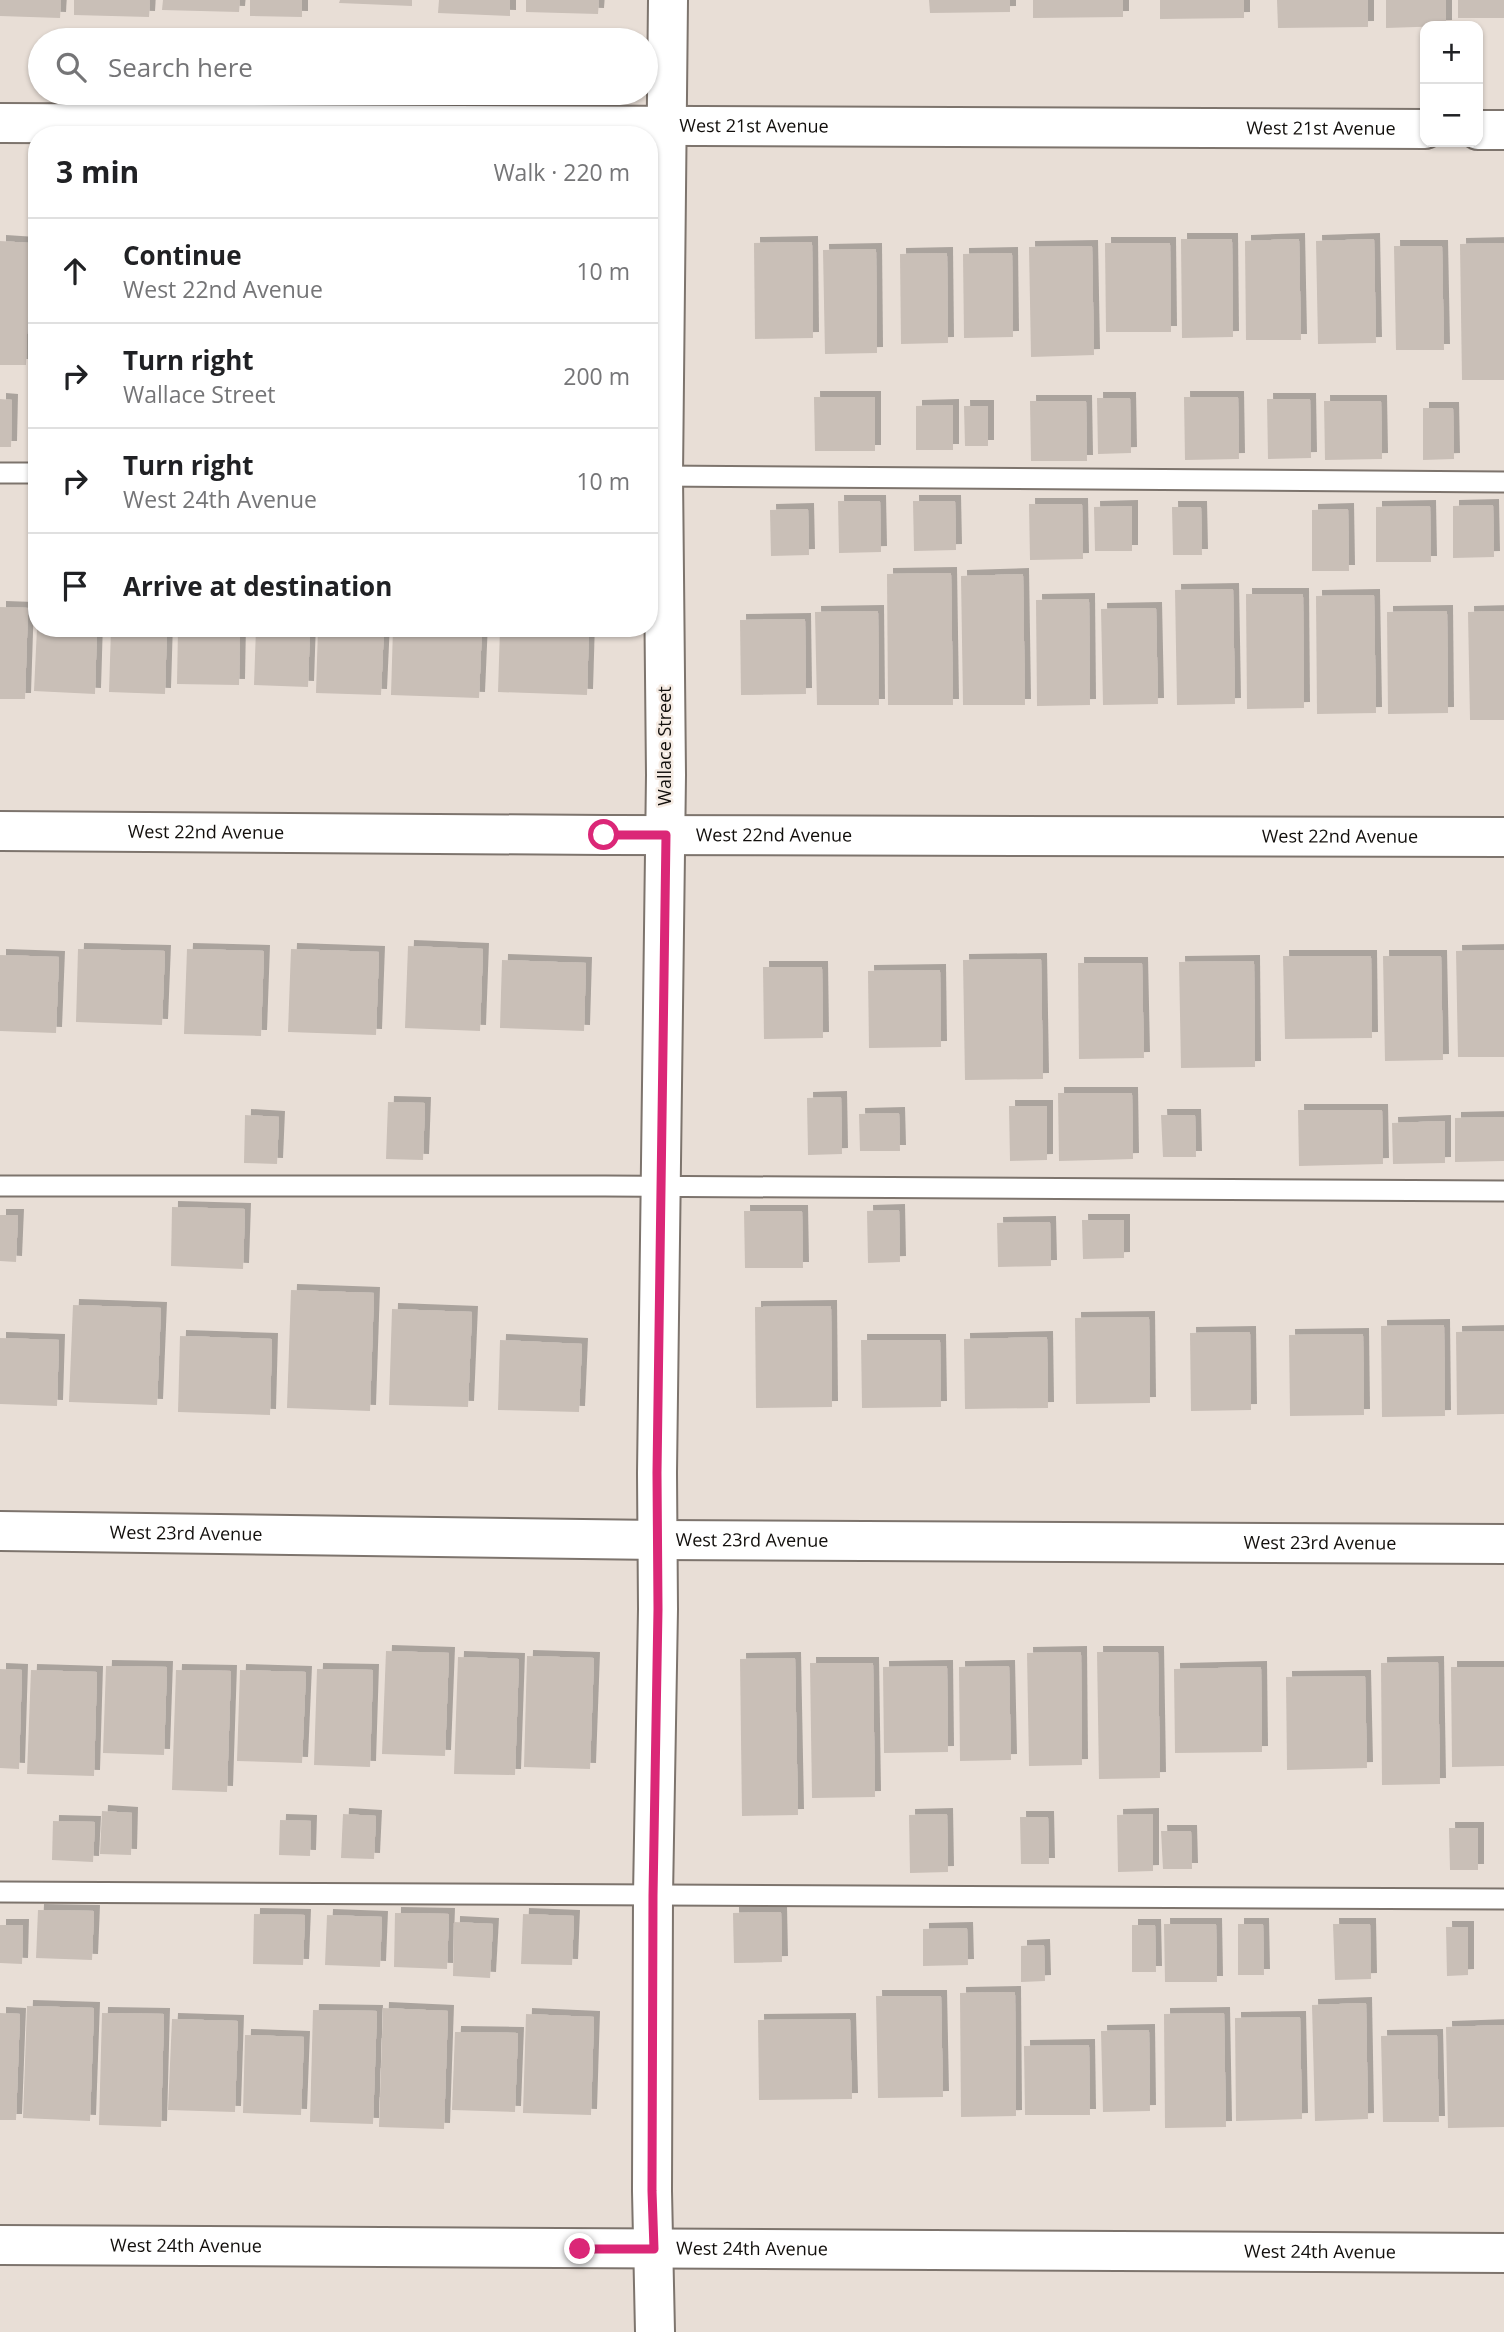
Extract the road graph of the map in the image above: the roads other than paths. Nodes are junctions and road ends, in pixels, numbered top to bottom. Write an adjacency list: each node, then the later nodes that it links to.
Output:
1 (668, 0): 5 (street, Wallace Street)
2 (0, 123): 3 (street, West 21st Avenue)
3 (501, 126)
4 (658, 127): 5 (street, West 21st Avenue)
5 (668, 127): 6 (street, West 21st Avenue); 9 (street, Wallace Street)
6 (1420, 129)
7 (1483, 130): 8 (street)
8 (1504, 130)
9 (658, 418)
10 (0, 473): 11 (lane)
11 (28, 473)
12 (658, 476): 13 (lane)
13 (1504, 482)
14 (658, 548): 16 (street, Wallace Street)
15 (0, 831): 16 (street, West 22nd Avenue)
16 (666, 835): 17 (street, West 22nd Avenue); 19 (street, Wallace Street)
17 (1504, 837)
18 (0, 1186): 19 (lane)
19 (661, 1187): 20 (lane); 22 (street, Wallace Street)
20 (1504, 1191)
21 (0, 1531): 22 (street, West 23rd Avenue)
22 (658, 1540): 23 (street, West 23rd Avenue); 25 (street, Wallace Street)
23 (1504, 1544)
24 (0, 1892): 25 (lane)
25 (653, 1896): 26 (lane); 28 (street, Wallace Street)
26 (1504, 1899)
27 (0, 2245): 28 (street, West 24th Avenue)
28 (654, 2249): 29 (street, West 24th Avenue); 30 (street, Wallace Street)
29 (1504, 2253)
30 (655, 2332)

